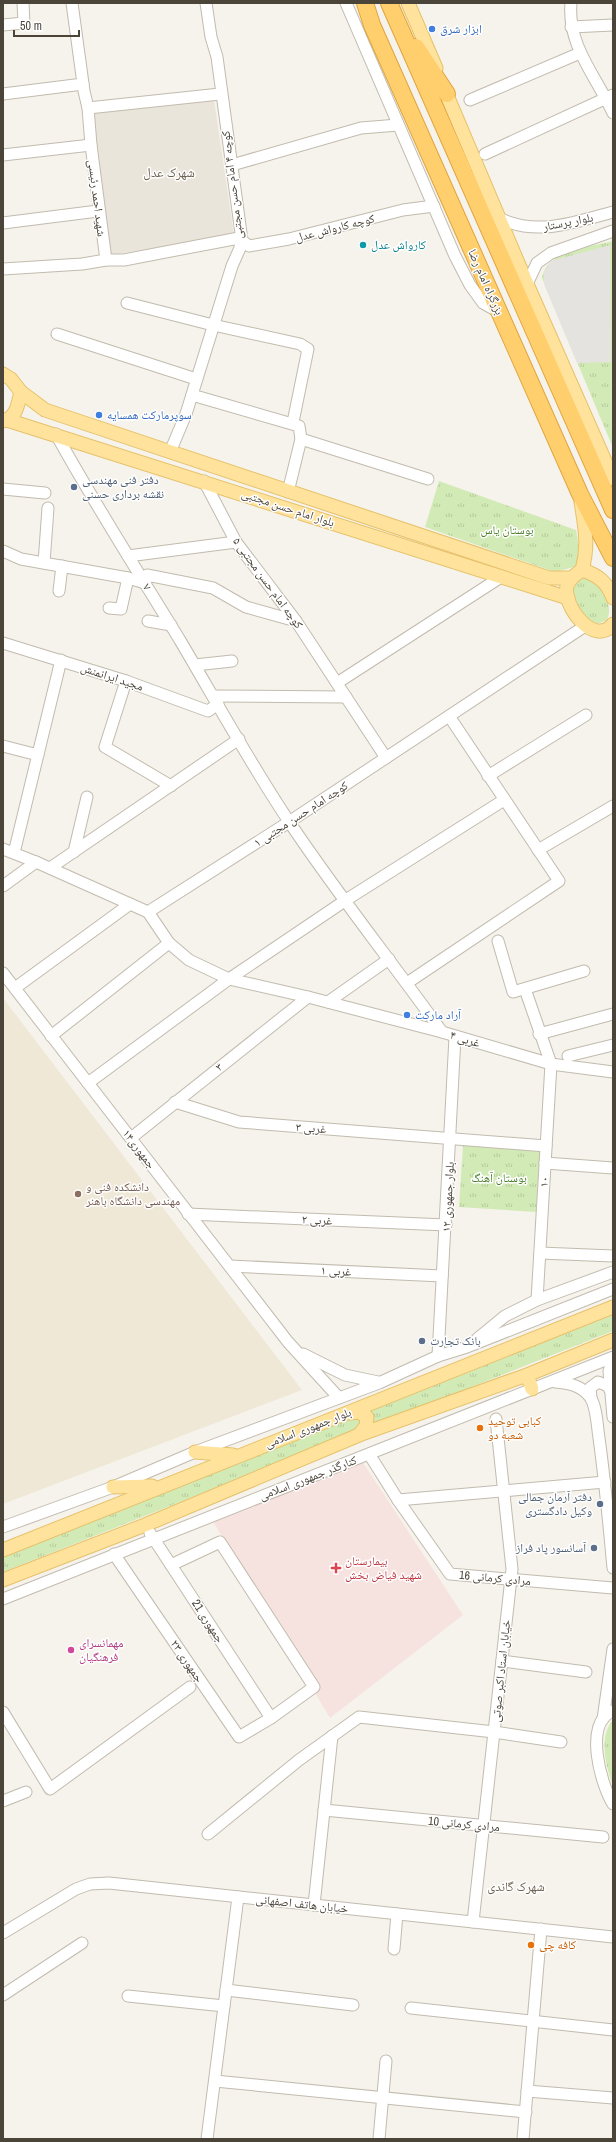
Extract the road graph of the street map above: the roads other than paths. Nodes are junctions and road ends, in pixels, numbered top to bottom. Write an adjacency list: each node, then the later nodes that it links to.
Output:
1 (23, 3): 9 (street)
2 (72, 3): 13 (street, شهید احمد رئیسی)
3 (206, 3): 15 (street, کوچه ۴ امام حسن مجتبی)
4 (346, 3): 21 (street)
5 (365, 3): 41 (highway, بزرگراه امام رضا)
6 (408, 3): 16 (main road)
7 (571, 3): 11 (street)
8 (391, 8): 16 (highway); 52 (highway, بزرگراه امام رضا)
9 (3, 25)
10 (613, 25): 11 (street)
11 (571, 27): 12 (street)
12 (580, 53): 17 (street); 18 (street)
13 (83, 84): 14 (street); 19 (street, شهید احمد رئیسی)
14 (3, 94)
15 (220, 94): 19 (street); 25 (street, کوچه ۴ امام حسن مجتبی)
16 (447, 94): 31 (main road)
17 (610, 97): 20 (street); 23 (street)
18 (470, 100)
19 (88, 108): 22 (street, شهید احمد رئیسی)
20 (613, 113)
21 (398, 125): 25 (street); 26 (street)
22 (90, 145): 24 (street); 28 (street, شهید احمد رئیسی)
23 (485, 154)
24 (3, 155)
25 (232, 165): 36 (street, کوچه ۴ امام حسن مجتبی)
26 (434, 206): 27 (street, کوچه کارواش عدل); 41 (street)
27 (418, 208): 30 (street); 36 (street, کوچه کارواش عدل)
28 (98, 211): 33 (street); 37 (street, شهید احمد رئیسی)
29 (613, 212): 32 (street, بلوار پرستار)
30 (400, 218)
31 (500, 218): 32 (street, بلوار پرستار); 39 (main road)
32 (589, 218): 35 (street)
33 (3, 223)
34 (613, 231): 35 (street, بلوار پرستار)
35 (594, 236): 39 (street, بلوار پرستار)
36 (239, 238): 37 (street); 42 (street, کوچه ۴ امام حسن مجتبی)
37 (106, 260): 38 (street)
38 (3, 269)
39 (527, 284): 52 (main road)
40 (127, 303): 42 (street)
41 (499, 312): 60 (highway, بزرگراه امام رضا)
42 (213, 325): 45 (street, کوچه ۴ امام حسن مجتبی); 49 (street)
43 (57, 334): 45 (street)
44 (3, 374): 46 (main road, بلوار امام حسن مجتبی)
45 (196, 379): 47 (street, کوچه ۴ امام حسن مجتبی)
46 (20, 392): 48 (main road); 53 (main road, بلوار امام حسن مجتبی)
47 (192, 395): 49 (street); 53 (street, کوچه ۴ امام حسن مجتبی)
48 (5, 420): 50 (main road, بلوار امام حسن مجتبی)
49 (293, 422): 51 (street)
50 (56, 434): 56 (main road, بلوار امام حسن مجتبی); 65 (street, ۷)
51 (301, 439): 54 (street); 58 (street)
52 (592, 448): 55 (main road); 62 (highway, بزرگراه امام رضا)
53 (170, 452): 58 (main road, بلوار امام حسن مجتبی)
54 (428, 479)
55 (613, 479)
56 (204, 481): 63 (street, کوچه امام حسن مجتبی ۵); 70 (main road, بلوار امام حسن مجتبی)
57 (3, 489): 59 (street)
58 (288, 492): 73 (main road, بلوار امام حسن مجتبی)
59 (45, 493)
60 (580, 494): 66 (highway, بزرگراه امام رضا); 69 (main road)
61 (48, 508): 67 (street)
62 (613, 510)
63 (236, 542): 65 (street); 79 (street, کوچه امام حسن مجتبی ۵)
64 (3, 551): 67 (street)
65 (128, 556): 72 (street, ۷)
66 (613, 558)
67 (44, 563): 68 (street)
68 (62, 566): 71 (street); 74 (street)
69 (576, 574): 73 (main road, بلوار امام حسن مجتبی); 75 (main road); 76 (main road)
70 (501, 577): 73 (main road, بلوار امام حسن مجتبی); 88 (street)
71 (128, 578): 72 (street); 77 (street)
72 (145, 583): 79 (street); 80 (street, ۷)
73 (547, 585): 75 (main road, بلوار امام حسن مجتبی)
74 (59, 591)
75 (568, 598): 81 (main road)
76 (613, 598)
77 (109, 608)
78 (148, 621): 80 (street)
79 (296, 621): 88 (street, کوچه امام حسن مجتبی ۵)
80 (171, 625): 86 (street, ۷)
81 (585, 626): 82 (main road); 92 (street, کوچه امام حسن مجتبی ۱)
82 (610, 628)
83 (3, 643): 84 (street, مجید ایرانمنش)
84 (61, 660): 87 (street, مجید ایرانمنش); 95 (street)
85 (232, 661): 86 (street)
86 (195, 665): 90 (street, ۷)
87 (126, 681): 90 (street, مجید ایرانمنش); 98 (street)
88 (337, 683): 89 (street, کوچه امام حسن مجتبی ۵)
89 (346, 697): 90 (street); 96 (street, کوچه امام حسن مجتبی ۵)
90 (216, 700): 93 (street, ۷)
91 (586, 715): 97 (street)
92 (449, 716): 96 (street, کوچه امام حسن مجتبی ۱); 97 (street)
93 (239, 739): 98 (street); 102 (street, ۷)
94 (3, 746): 95 (street)
95 (38, 755): 106 (street)
96 (386, 758): 102 (street, کوچه امام حسن مجتبی ۱)
97 (488, 776): 100 (street)
98 (171, 786): 105 (street)
99 (87, 797): 105 (street)
100 (504, 800): 104 (street); 110 (street)
101 (613, 806): 104 (street)
102 (289, 822): 110 (street, ۷); 112 (street, کوچه امام حسن مجتبی ۱)
103 (3, 849): 106 (street)
104 (538, 850): 119 (street)
105 (74, 852): 108 (street)
106 (14, 853): 107 (street)
107 (36, 862): 108 (street); 109 (street)
108 (50, 868): 111 (street)
109 (3, 886)
110 (344, 901): 115 (street, ۷); 118 (street)
111 (130, 904): 112 (street); 120 (street)
112 (148, 912): 114 (street, ۴ غربی)
113 (498, 941): 121 (street)
114 (169, 942): 118 (street, ۴ غربی); 127 (street)
115 (389, 959): 119 (street, ۷); 123 (street)
116 (584, 972): 121 (street)
117 (3, 973): 120 (street, جمهوری۱۴)
118 (229, 979): 122 (street, ۴ غربی); 133 (street)
119 (407, 983): 125 (street, ۷)
120 (15, 988): 127 (street, جمهوری۱۴)
121 (525, 989): 126 (street)
122 (308, 997): 123 (street, ۴ غربی); 134 (street, ۳)
123 (328, 1002): 125 (street, ۴ غربی)
124 (613, 1014): 126 (street)
125 (442, 1032): 128 (street, ۴ غربی)
126 (539, 1034): 131 (street)
127 (51, 1036): 133 (street, جمهوری۱۴)
128 (455, 1037): 131 (street, ۴ غربی); 136 (street, بلوار جمهوری ۱۲)
129 (613, 1045): 130 (street)
130 (568, 1056)
131 (552, 1064): 132 (street, ۴ غربی); 137 (street, ۱۰)
132 (613, 1072)
133 (88, 1082): 135 (street, جمهوری۱۴)
134 (175, 1102): 135 (street, ۳); 136 (street, ۳ غربی)
135 (131, 1138): 140 (street, جمهوری۱۴)
136 (451, 1138): 137 (street, ۳ غربی); 141 (street, بلوار جمهوری ۱۲)
137 (546, 1146): 138 (street, ۱۰)
138 (545, 1164): 139 (street); 142 (street, ۱۰)
139 (613, 1168)
140 (188, 1214): 141 (street, ۲ غربی); 144 (street, جمهوری۱۴)
141 (446, 1225): 146 (street, بلوار جمهوری ۱۲)
142 (540, 1253): 143 (street); 148 (street, ۱۰)
143 (613, 1256)
144 (230, 1266): 146 (street, ۱ غربی); 151 (street, جمهوری۱۴)
145 (613, 1272): 148 (street)
146 (442, 1276): 153 (street, بلوار جمهوری ۱۲)
147 (613, 1289): 152 (street)
148 (537, 1300): 152 (street)
149 (613, 1307): 162 (main road, بلوار جمهوری اسلامی)
150 (613, 1340): 155 (main road, بلوار جمهوری اسلامی)
151 (288, 1342): 156 (street); 160 (street, جمهوری۱۴)
152 (467, 1347): 153 (street)
153 (438, 1356): 156 (street)
154 (613, 1359): 157 (street, کنارگذر جمهوری اسلامی); 159 (street)
155 (527, 1375): 158 (main road); 165 (main road, بلوار جمهوری اسلامی)
156 (379, 1382): 160 (street)
157 (552, 1382): 158 (street, کنارگذر جمهوری اسلامی); 161 (street)
158 (532, 1389): 167 (street, کنارگذر جمهوری اسلامی)
159 (610, 1390): 161 (street); 163 (street)
160 (338, 1398): 166 (street)
161 (591, 1398): 169 (street)
162 (349, 1413): 165 (main road); 168 (main road, بلوار جمهوری اسلامی)
163 (613, 1417)
164 (496, 1419): 172 (street, خیابان استاد اکبر صوتی)
165 (359, 1435): 174 (main road, بلوار جمهوری اسلامی)
166 (195, 1452): 168 (main road); 171 (street)
167 (369, 1454): 173 (street, مرادی کرمانی 16); 176 (street, کنارگذر جمهوری اسلامی)
168 (237, 1456): 170 (main road, بلوار جمهوری اسلامی)
169 (605, 1482): 172 (street); 180 (street)
170 (160, 1486): 171 (main road); 177 (main road, بلوار جمهوری اسلامی)
171 (113, 1487): 175 (street)
172 (503, 1490): 173 (street); 181 (street, خیابان استاد اکبر صوتی)
173 (398, 1500): 181 (street, مرادی کرمانی 16)
174 (145, 1524): 176 (street, جمهوری 21); 182 (main road, بلوار جمهوری اسلامی)
175 (3, 1527)
176 (154, 1538): 178 (street, کنارگذر جمهوری اسلامی); 179 (street, جمهوری 21)
177 (3, 1550)
178 (114, 1554): 184 (street, کنارگذر جمهوری اسلامی); 192 (street, ۲۳ جمهوری)
179 (171, 1565): 192 (street, جمهوری 21); 192 (street)
180 (613, 1568)
181 (511, 1579): 183 (street, مرادی کرمانی 16); 186 (street, خیابان استاد اکبر صوتی)
182 (3, 1580)
183 (613, 1588)
184 (3, 1599)
185 (613, 1649): 188 (street)
186 (502, 1661): 187 (street); 194 (street, خیابان استاد اکبر صوتی)
187 (586, 1672)
188 (610, 1684): 193 (street)
189 (190, 1687): 191 (street)
190 (613, 1711): 193 (street)
191 (3, 1712)
192 (271, 1718)
193 (603, 1719): 199 (street)
194 (494, 1732): 195 (street); 196 (street); 201 (street, خیابان استاد اکبر صوتی)
195 (332, 1736): 200 (street); 202 (street)
196 (561, 1742)
197 (26, 1792): 198 (street)
198 (3, 1801)
199 (613, 1804)
200 (324, 1810): 201 (street, مرادی کرمانی 10); 205 (street)
201 (484, 1826): 203 (street, مرادی کرمانی 10); 207 (street, خیابان استاد اکبر صوتی)
202 (208, 1834)
203 (604, 1837)
204 (238, 1897): 205 (street, خیابان هاتف اصفهانی); 209 (street, خیابان هاتف اصفهانی); 213 (street)
205 (314, 1905): 206 (street, خیابان هاتف اصفهانی)
206 (397, 1914): 207 (street, خیابان هاتف اصفهانی); 212 (street)
207 (473, 1922): 208 (street, خیابان هاتف اصفهانی)
208 (541, 1929): 210 (street, خیابان هاتف اصفهانی); 219 (street)
209 (3, 1933)
210 (613, 1937)
211 (82, 1943): 214 (street)
212 (394, 1949)
213 (226, 1990): 216 (street); 217 (street)
214 (3, 1995)
215 (128, 1996): 217 (street)
216 (353, 2005)
217 (224, 2006): 222 (street)
218 (411, 2008): 219 (street)
219 (533, 2022): 220 (street); 223 (street)
220 (613, 2030)
221 (386, 2061): 224 (street)
222 (215, 2081): 224 (street); 227 (street)
223 (527, 2091): 225 (street); 226 (street)
224 (382, 2098): 226 (street); 228 (street)
225 (613, 2098)
226 (526, 2112): 229 (street)
227 (208, 2139)
228 (379, 2139)
229 (523, 2139)

